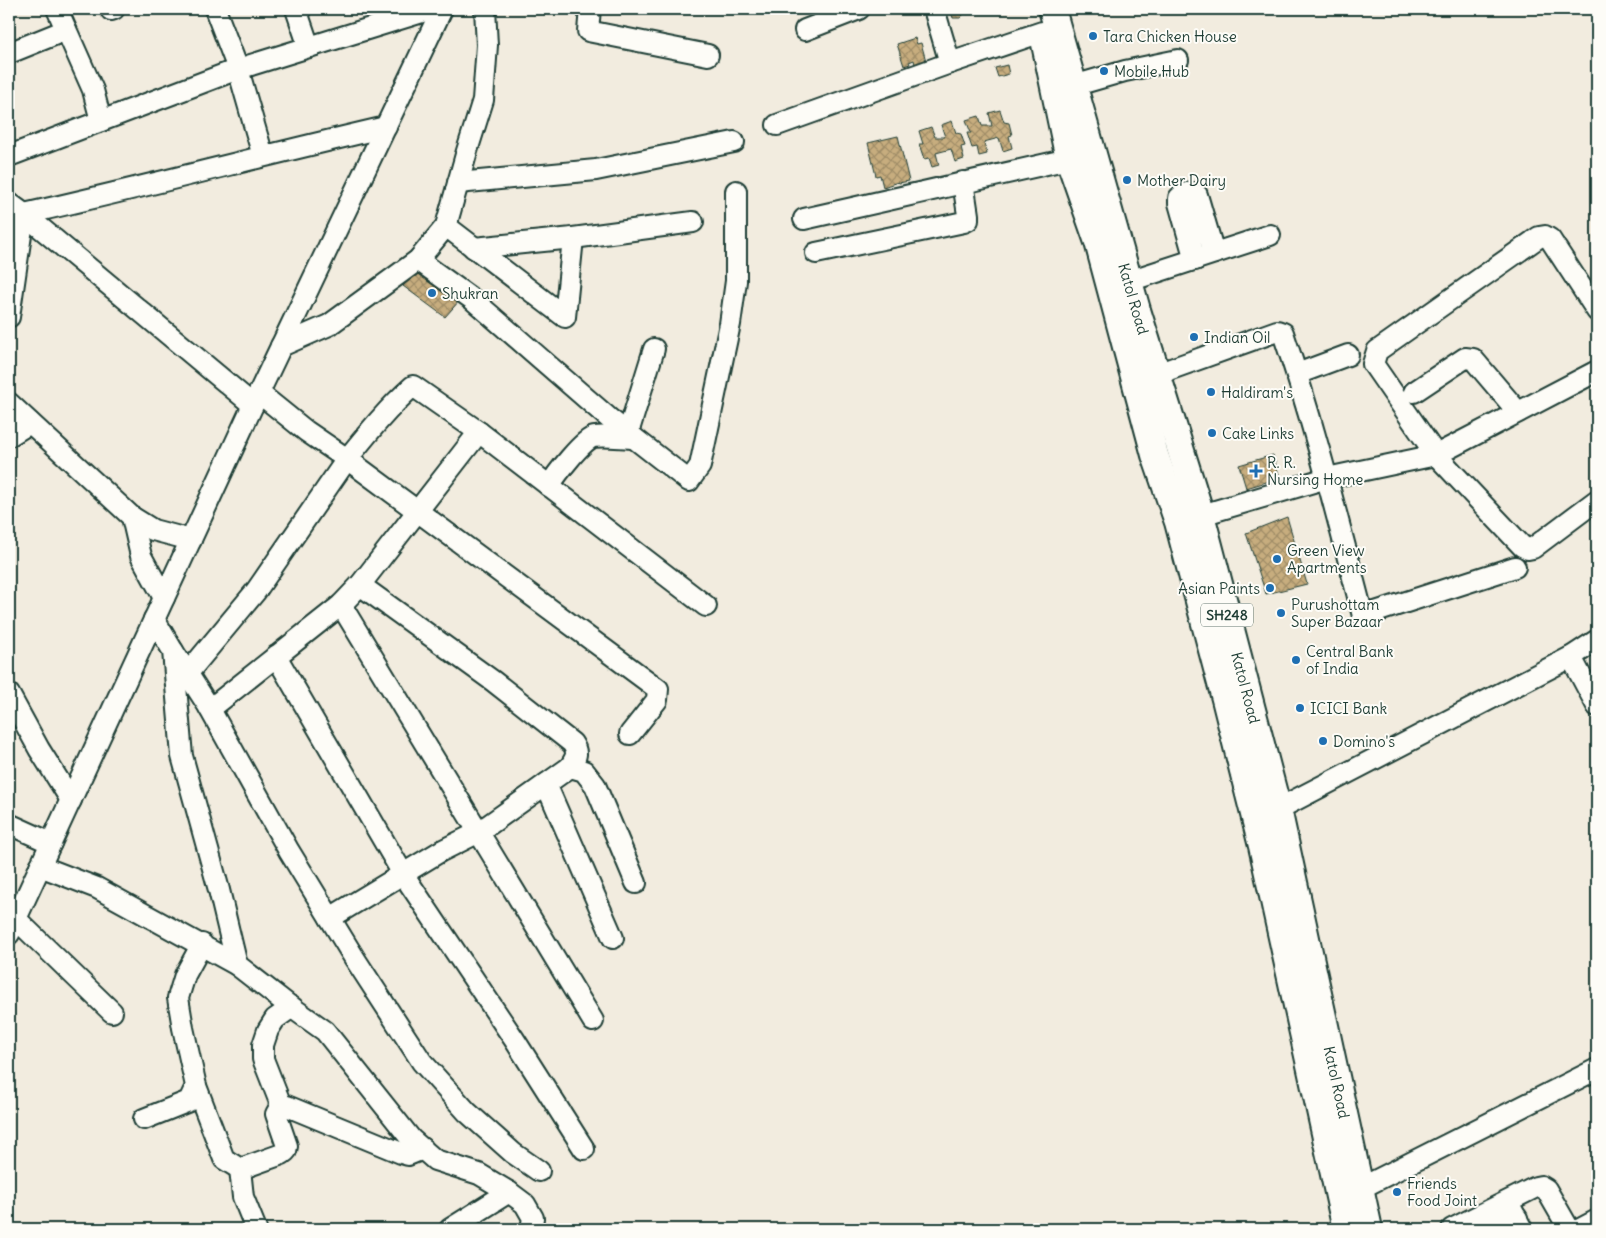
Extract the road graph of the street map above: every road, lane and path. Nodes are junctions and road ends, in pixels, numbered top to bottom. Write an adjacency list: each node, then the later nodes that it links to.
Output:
1 (56, 9): 12 (street)
2 (215, 9): 19 (street)
3 (296, 9): 14 (street)
4 (432, 9): 14 (street)
5 (442, 9): 23 (street)
6 (485, 9): 29 (street)
7 (590, 9): 16 (street)
8 (859, 9): 13 (street)
9 (934, 9): 18 (street)
10 (1052, 9): 20 (main road, Katol Road / SH248)
11 (1039, 21): 18 (street); 27 (main road, Katol Road / SH248)
12 (66, 30): 15 (street); 21 (street)
13 (805, 30)
14 (309, 47): 19 (street)
15 (10, 49)
16 (708, 55)
17 (1178, 60): 20 (street)
18 (950, 63): 22 (street)
19 (238, 69): 21 (street); 26 (street)
20 (1073, 86): 27 (main road, Katol Road / SH248)
21 (101, 121): 25 (street)
22 (776, 125)
23 (386, 126): 26 (street); 45 (street)
24 (734, 142): 29 (street)
25 (9, 156)
26 (263, 156): 31 (street)
27 (1080, 156): 28 (street); 42 (main road, Katol Road / SH248); 66 (main road, Katol Road / SH248)
28 (963, 182): 32 (street); 38 (street)
29 (458, 183): 34 (street)
30 (736, 191): 58 (street)
31 (16, 217): 44 (street); 53 (street)
32 (804, 220)
33 (694, 222): 36 (street)
34 (446, 226): 37 (street); 40 (street)
35 (1270, 235): 39 (street)
36 (573, 238): 37 (street); 37 (street)
37 (474, 248)
38 (816, 253)
39 (1214, 254): 41 (street); 41 (street)
40 (418, 260): 45 (street); 58 (street)
41 (1195, 260): 42 (street)
42 (1129, 282): 49 (main road, Katol Road / SH248)
43 (1597, 311): 59 (street)
44 (9, 317)
45 (281, 346): 53 (street)
46 (654, 349): 58 (street)
47 (1348, 354): 50 (street)
48 (1597, 371): 54 (street)
49 (1157, 374): 50 (street); 66 (main road, Katol Road / SH248)
50 (1297, 374): 61 (street)
51 (1414, 392): 54 (street)
52 (9, 403): 55 (street)
53 (253, 405): 60 (street); 67 (street)
54 (1518, 412): 59 (street)
55 (30, 423): 57 (street); 65 (street)
56 (479, 432): 60 (street); 62 (street); 64 (street)
57 (9, 436)
58 (631, 436): 62 (street)
59 (1436, 455): 61 (street); 63 (street)
60 (347, 459): 64 (street); 78 (street)
61 (1327, 478): 66 (street); 68 (street)
62 (549, 486): 72 (street)
63 (1597, 500)
64 (418, 510): 69 (street); 82 (street)
65 (132, 517): 67 (street); 70 (street)
66 (1190, 519): 86 (main road, Katol Road / SH248)
67 (191, 540): 70 (street)
68 (1515, 567)
69 (360, 585): 71 (street); 83 (street)
70 (164, 598): 73 (street)
71 (341, 605): 76 (street); 88 (street)
72 (706, 606)
73 (154, 619): 75 (street); 85 (street)
74 (1597, 640): 77 (street)
75 (173, 652): 78 (street); 97 (street)
76 (276, 656): 81 (street); 91 (street)
77 (1571, 657): 80 (street); 86 (street)
78 (187, 674): 81 (street)
79 (9, 694): 85 (street)
80 (1597, 706)
81 (210, 709): 93 (street)
82 (630, 734)
83 (570, 767): 84 (street); 92 (street)
84 (546, 784): 88 (street); 95 (street)
85 (71, 800): 89 (street)
86 (1266, 810): 109 (main road, Katol Road / SH248)
87 (9, 824): 89 (street)
88 (479, 832): 91 (street); 100 (street)
89 (51, 843): 90 (street)
90 (40, 866): 94 (street); 96 (street)
91 (403, 874): 93 (street); 106 (street)
92 (636, 883)
93 (330, 918): 108 (street)
94 (12, 927): 99 (street)
95 (613, 938)
96 (202, 944): 97 (street); 102 (street)
97 (237, 965): 98 (street)
98 (292, 1007): 103 (street); 105 (street)
99 (112, 1012)
100 (593, 1022)
101 (1597, 1069): 109 (street)
102 (196, 1086): 104 (street); 107 (street)
103 (281, 1106): 105 (street); 107 (street)
104 (144, 1120)
105 (422, 1149): 110 (street)
106 (584, 1149)
107 (240, 1169): 113 (street)
108 (539, 1171)
109 (1349, 1189): 116 (main road, Katol Road / SH248); 117 (main road, Katol Road / SH248)
110 (509, 1192): 114 (street); 115 (street)
111 (1516, 1216): 118 (street); 119 (street); 120 (street)
112 (1597, 1220): 121 (street)
113 (256, 1229)
114 (450, 1229)
115 (531, 1229)
116 (1346, 1229)
117 (1370, 1229)
118 (1452, 1229)
119 (1494, 1229)
120 (1569, 1229)
121 (1580, 1229)

